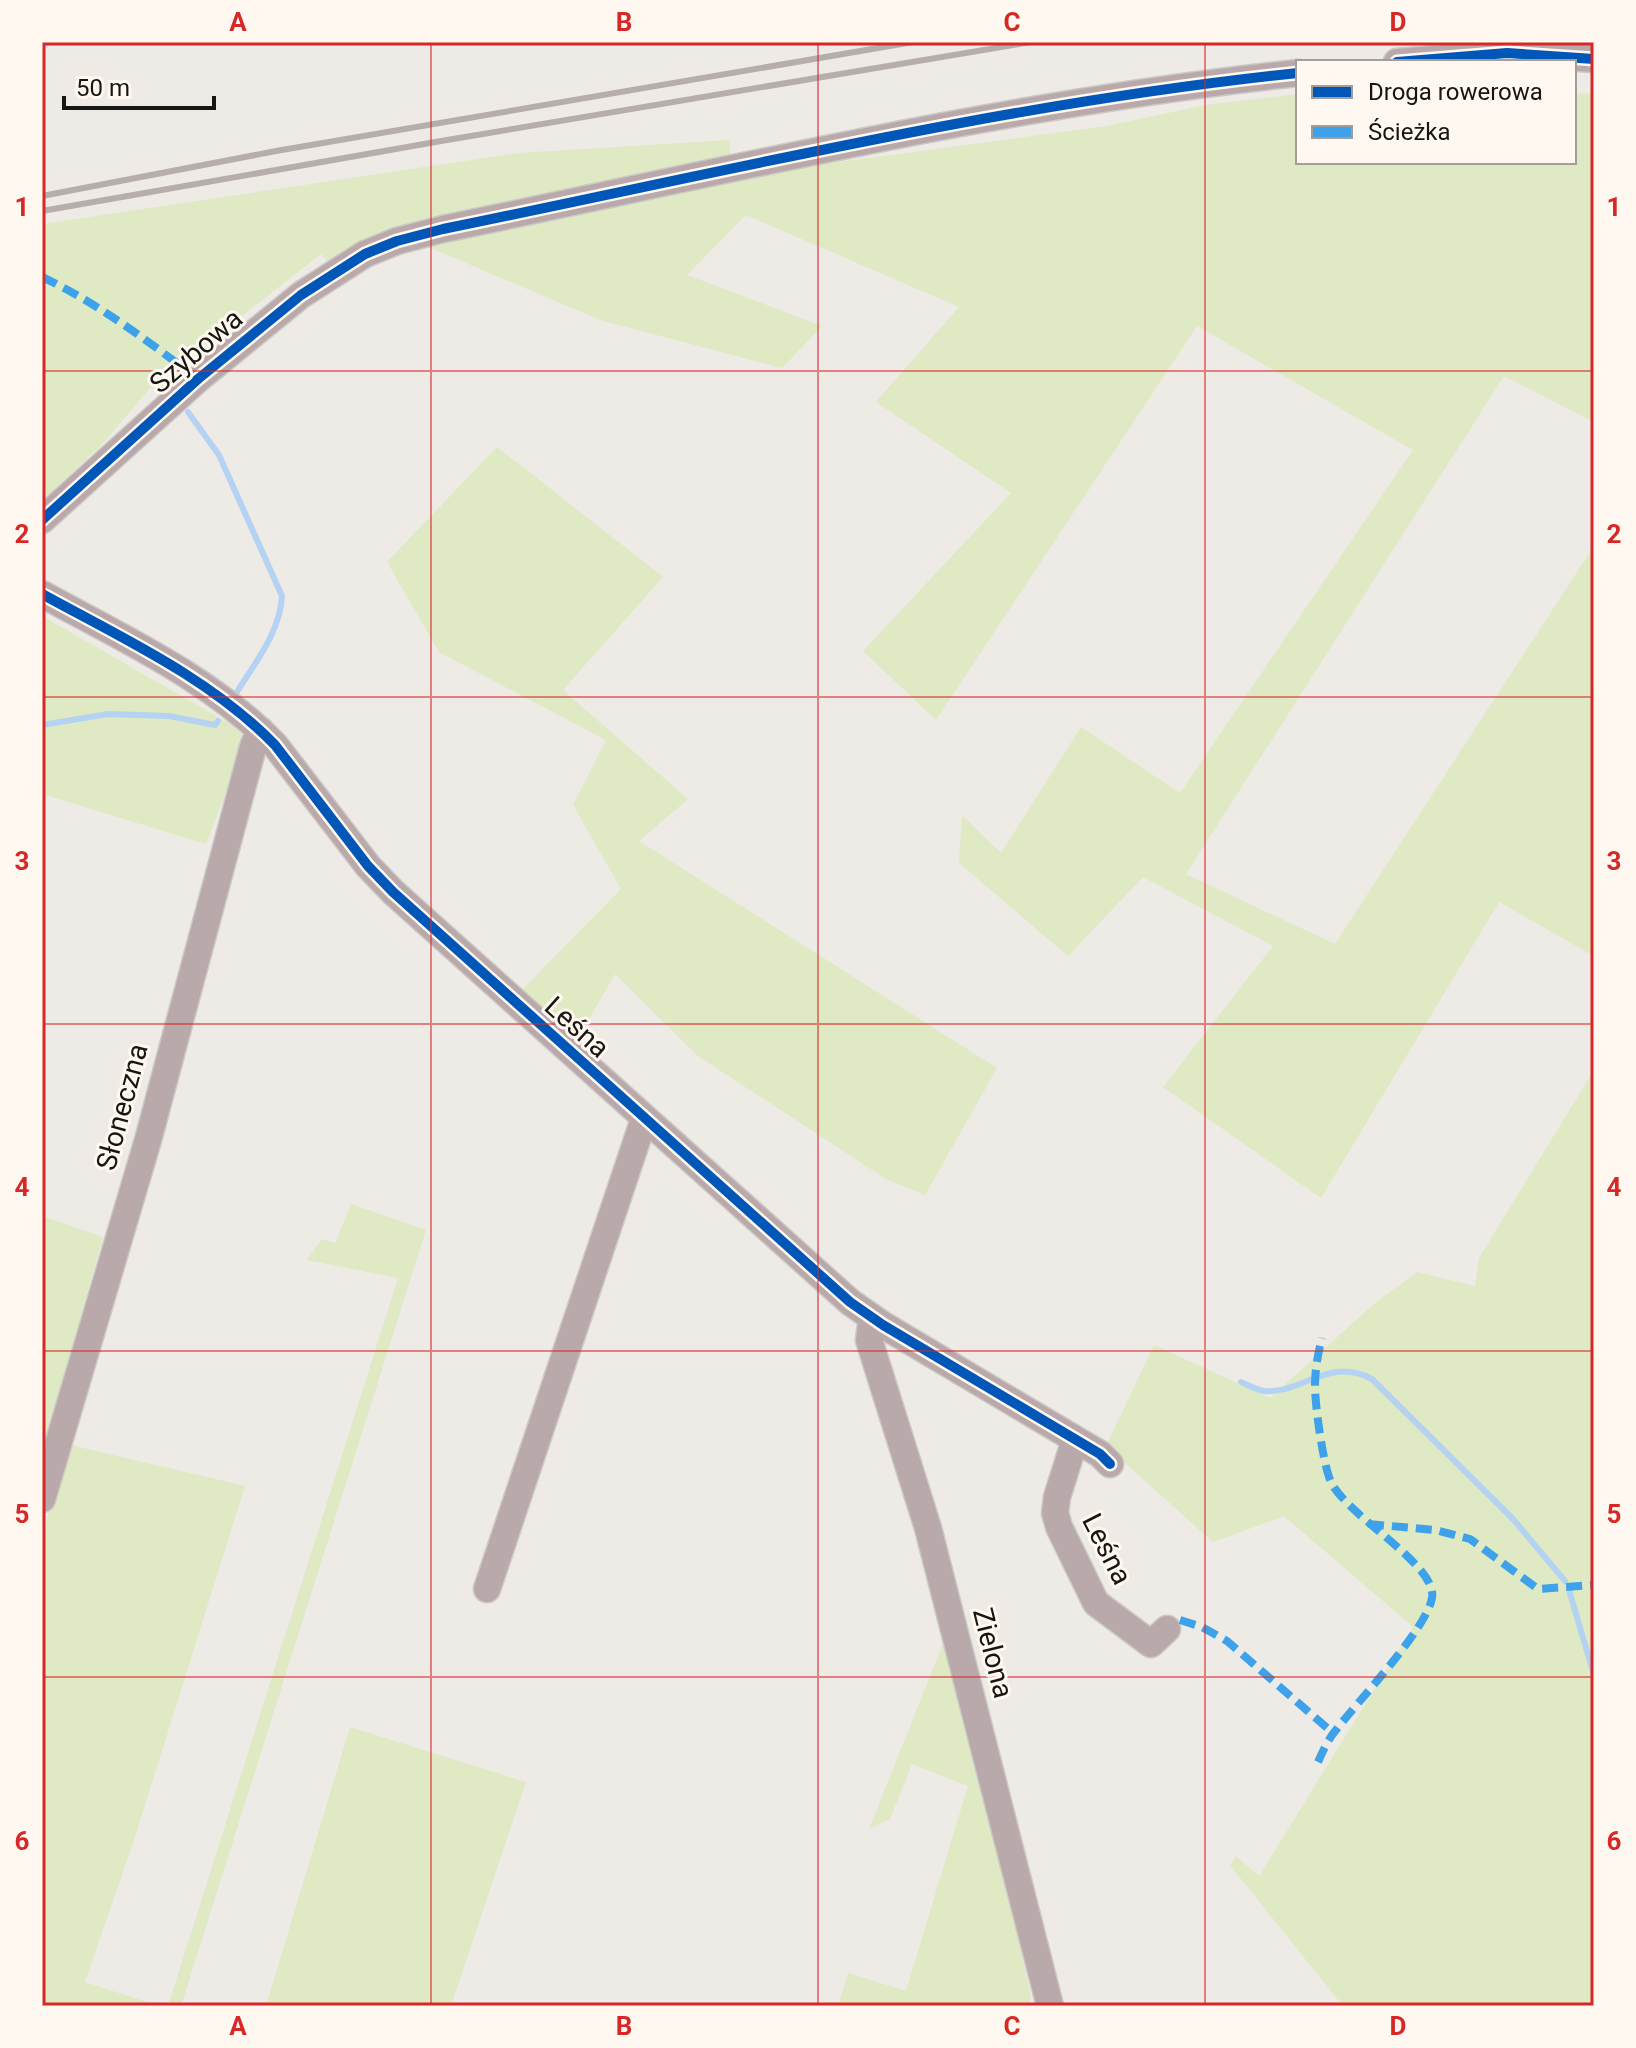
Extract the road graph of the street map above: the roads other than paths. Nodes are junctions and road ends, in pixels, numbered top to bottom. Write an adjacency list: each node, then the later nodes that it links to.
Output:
1 (1594, 59): 2 (street)
2 (1421, 60)
3 (1296, 73): 4 (street, Szybowa)
4 (42, 520)
5 (42, 594): 6 (street, Leśna)
6 (260, 730): 7 (street, Leśna); 11 (street, Słoneczna)
7 (644, 1119): 8 (street, Leśna); 12 (street)
8 (872, 1318): 9 (street, Leśna); 14 (street, Zielona)
9 (1075, 1440): 10 (street, Leśna); 13 (street, Leśna)
10 (1110, 1464)
11 (42, 1499)
12 (487, 1589)
13 (1167, 1629)
14 (1050, 2006)

